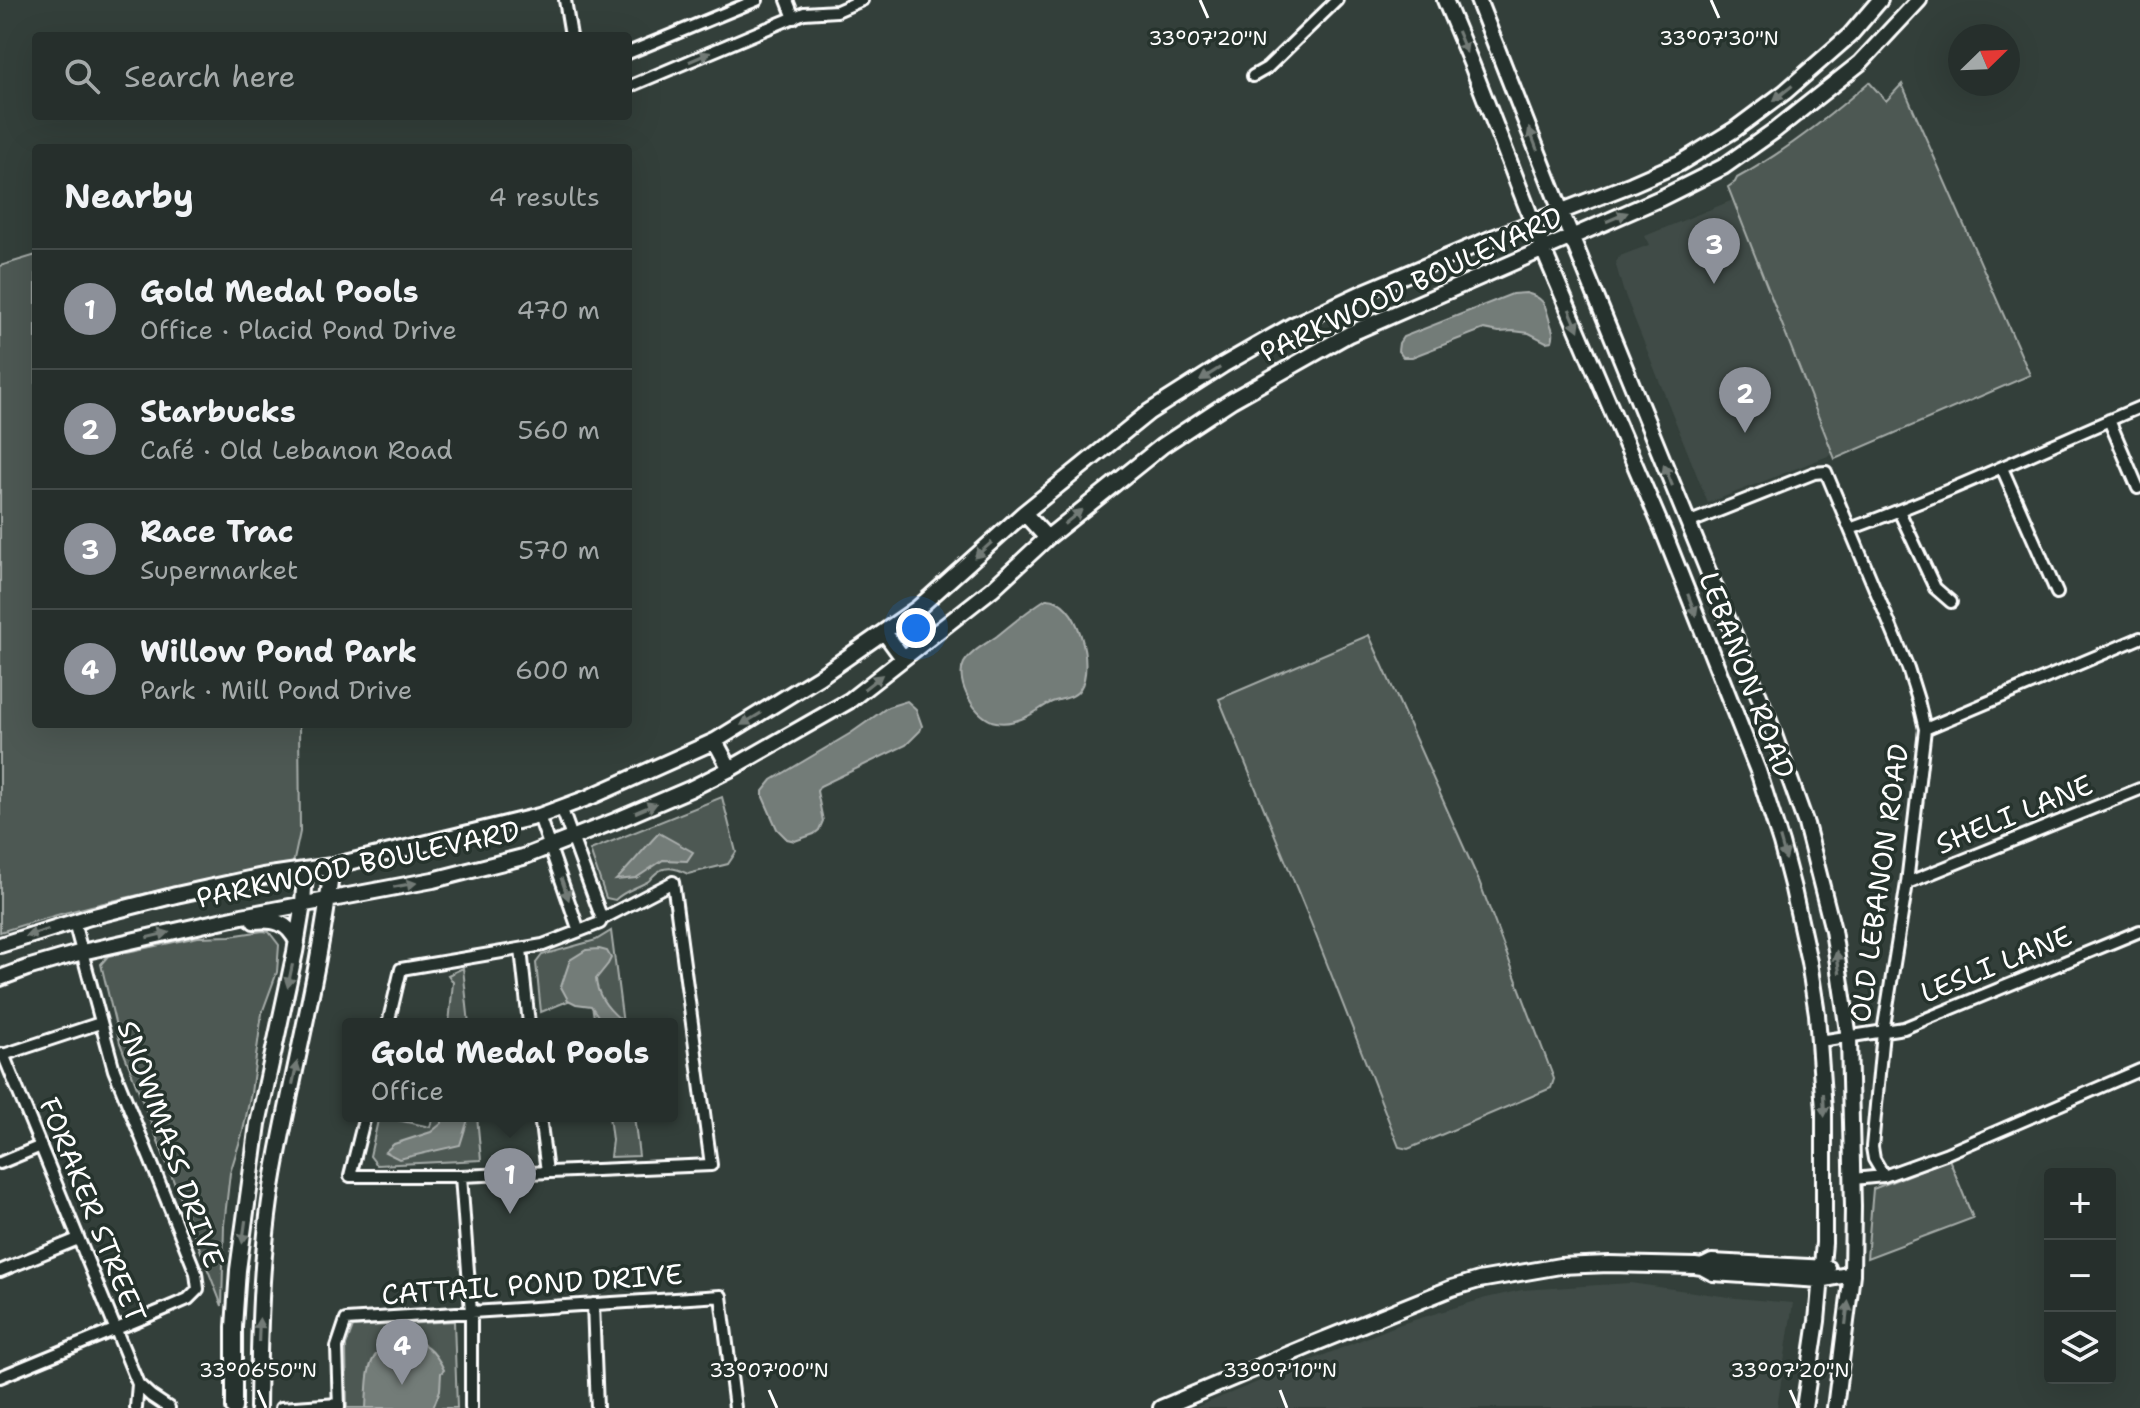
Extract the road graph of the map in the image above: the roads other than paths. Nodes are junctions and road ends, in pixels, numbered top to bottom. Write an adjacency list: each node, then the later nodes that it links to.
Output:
1 (565, 0): 11 (street)
2 (757, 0): 13 (street)
3 (787, 0): 10 (street)
4 (862, 0): 10 (street)
5 (1337, 0): 17 (street)
6 (1445, 0): 21 (main road, LEBANON ROAD, one-way to 21)
7 (1478, 0): 20 (main road, LEBANON ROAD, one-way to 7)
8 (1880, 0): 12 (main road, PARKWOOD BOULEVARD)
9 (1919, 0): 14 (main road, PARKWOOD BOULEVARD)
10 (794, 18): 18 (street, one-way to 10)
11 (570, 32)
12 (1848, 37): 14 (main road); 15 (main road); 20 (main road, PARKWOOD BOULEVARD, one-way to 20)
13 (632, 51)
14 (1872, 51): 15 (main road, PARKWOOD BOULEVARD)
15 (1860, 63): 22 (main road, PARKWOOD BOULEVARD, one-way to 15)
16 (632, 76): 18 (street)
17 (1253, 76)
18 (639, 82): 19 (street)
19 (632, 85)
20 (1561, 211): 21 (main road, PARKWOOD BOULEVARD); 22 (main road, LEBANON ROAD)
21 (1534, 222): 23 (main road, LEBANON ROAD); 29 (main road, PARKWOOD BOULEVARD, one-way to 29)
22 (1572, 236): 23 (main road, PARKWOOD BOULEVARD); 30 (main road, LEBANON ROAD, one-way to 22)
23 (1543, 249): 32 (main road, LEBANON ROAD, one-way to 32); 33 (main road, PARKWOOD BOULEVARD, one-way to 23)
24 (2140, 407): 25 (street)
25 (2109, 420): 26 (street); 27 (street)
26 (2002, 468): 28 (street); 34 (street)
27 (2138, 488)
28 (1899, 511): 31 (street); 35 (street)
29 (1024, 513): 33 (main road); 36 (main road, PARKWOOD BOULEVARD, one-way to 36)
30 (1688, 523): 31 (street, OLD LEBANON ROAD); 32 (main road); 66 (main road, LEBANON ROAD, one-way to 30)
31 (1850, 529): 39 (street, OLD LEBANON ROAD)
32 (1664, 533): 67 (main road, LEBANON ROAD, one-way to 67)
33 (1047, 538): 38 (main road, PARKWOOD BOULEVARD)
34 (2057, 593)
35 (1951, 602)
36 (884, 632): 38 (main road); 40 (main road, PARKWOOD BOULEVARD, one-way to 40)
37 (2140, 638): 39 (street)
38 (903, 658): 41 (main road, PARKWOOD BOULEVARD, one-way to 38)
39 (1925, 729): 49 (street, OLD LEBANON ROAD)
40 (715, 741): 41 (main road); 43 (main road, PARKWOOD BOULEVARD)
41 (730, 769): 45 (main road, PARKWOOD BOULEVARD, one-way to 41)
42 (2140, 789): 49 (street, SHELI LANE)
43 (561, 807): 44 (main road, PARKWOOD BOULEVARD); 45 (street)
44 (539, 816): 46 (street); 47 (main road, PARKWOOD BOULEVARD)
45 (574, 837): 46 (main road, PARKWOOD BOULEVARD); 52 (street)
46 (551, 847): 50 (main road, PARKWOOD BOULEVARD, one-way to 46); 55 (street, one-way to 55)
47 (332, 866): 48 (main road, PARKWOOD BOULEVARD); 50 (main road)
48 (305, 871): 51 (main road); 54 (main road, PARKWOOD BOULEVARD)
49 (1907, 883): 65 (street, OLD LEBANON ROAD)
50 (329, 899): 51 (main road, PARKWOOD BOULEVARD); 91 (main road, one-way to 50)
51 (303, 904): 53 (main road, PARKWOOD BOULEVARD); 57 (main road)
52 (602, 919): 55 (street); 74 (street)
53 (221, 921): 57 (main road); 60 (main road, PARKWOOD BOULEVARD, one-way to 53)
54 (74, 922): 58 (main road, PARKWOOD BOULEVARD, one-way to 58); 60 (street, SNOWMASS DRIVE)
55 (579, 931): 59 (street)
56 (2140, 931): 65 (street, LESLI LANE)
57 (297, 942): 90 (main road, one-way to 90)
58 (0, 945)
59 (521, 949): 62 (street); 63 (street)
60 (82, 952): 61 (main road, PARKWOOD BOULEVARD); 64 (street, SNOWMASS DRIVE)
61 (0, 978)
62 (389, 1018)
63 (528, 1018)
64 (100, 1023): 68 (street); 84 (street, SNOWMASS DRIVE)
65 (1883, 1032): 66 (street, LESLI LANE); 76 (street, OLD LEBANON ROAD)
66 (1849, 1038): 67 (street, LESLI LANE); 77 (main road, LEBANON ROAD)
67 (1820, 1041): 80 (main road, LEBANON ROAD, one-way to 80)
68 (2, 1055): 72 (street, FORAKER STREET)
69 (2140, 1070): 76 (street)
70 (364, 1122): 75 (street)
71 (541, 1122): 74 (street)
72 (41, 1146): 73 (street); 78 (street, FORAKER STREET)
73 (0, 1163)
74 (547, 1172): 75 (street)
75 (461, 1176): 83 (street)
76 (1884, 1176): 77 (street)
77 (1853, 1179): 81 (main road, LEBANON ROAD)
78 (78, 1239): 79 (street); 84 (street, FORAKER STREET)
79 (0, 1271)
80 (1822, 1273): 81 (main road); 96 (main road); 97 (main road, LEBANON ROAD)
81 (1852, 1274): 98 (main road, LEBANON ROAD, one-way to 81)
82 (593, 1304): 83 (street, CATTAIL POND DRIVE); 94 (street); 95 (street, CATTAIL POND DRIVE)
83 (471, 1312): 87 (street, CATTAIL POND DRIVE); 93 (street)
84 (115, 1329): 85 (street); 86 (street, FORAKER STREET)
85 (0, 1377)
86 (138, 1384): 88 (street, FORAKER STREET); 89 (street, FORAKER STREET)
87 (338, 1406): 92 (street)
88 (168, 1407): 89 (street)
89 (138, 1408)
90 (234, 1408)
91 (258, 1408)
92 (281, 1408)
93 (471, 1408)
94 (597, 1408)
95 (735, 1408)
96 (1161, 1408)
97 (1804, 1408)
98 (1835, 1408)

